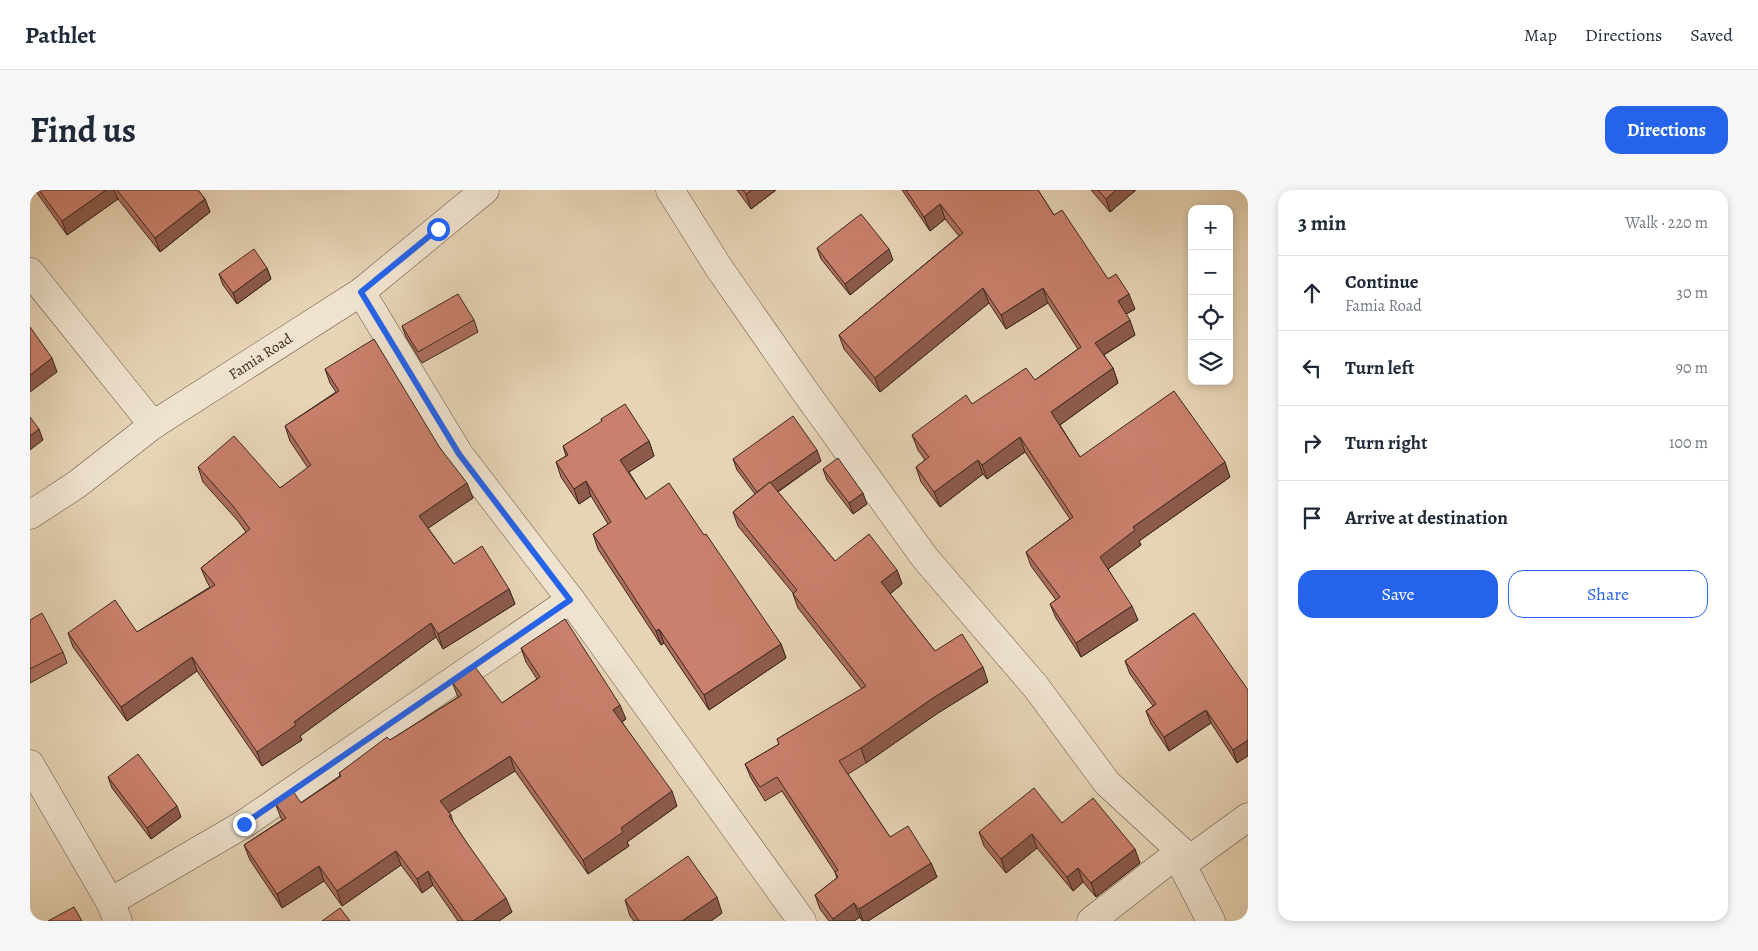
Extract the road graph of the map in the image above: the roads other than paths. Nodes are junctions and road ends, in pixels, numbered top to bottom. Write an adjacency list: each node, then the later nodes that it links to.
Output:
1 (485, 190): 4 (street, Famia Road)
2 (670, 190): 10 (street)
3 (30, 272): 5 (street)
4 (361, 292): 5 (street, Famia Road); 7 (street)
5 (153, 425): 6 (street, Famia Road)
6 (30, 516)
7 (570, 600): 11 (street); 12 (street)
8 (30, 764): 11 (street)
9 (1248, 816): 10 (street)
10 (1181, 858): 13 (street); 14 (street)
11 (114, 911)
12 (802, 921)
13 (1091, 921)
14 (1211, 921)

